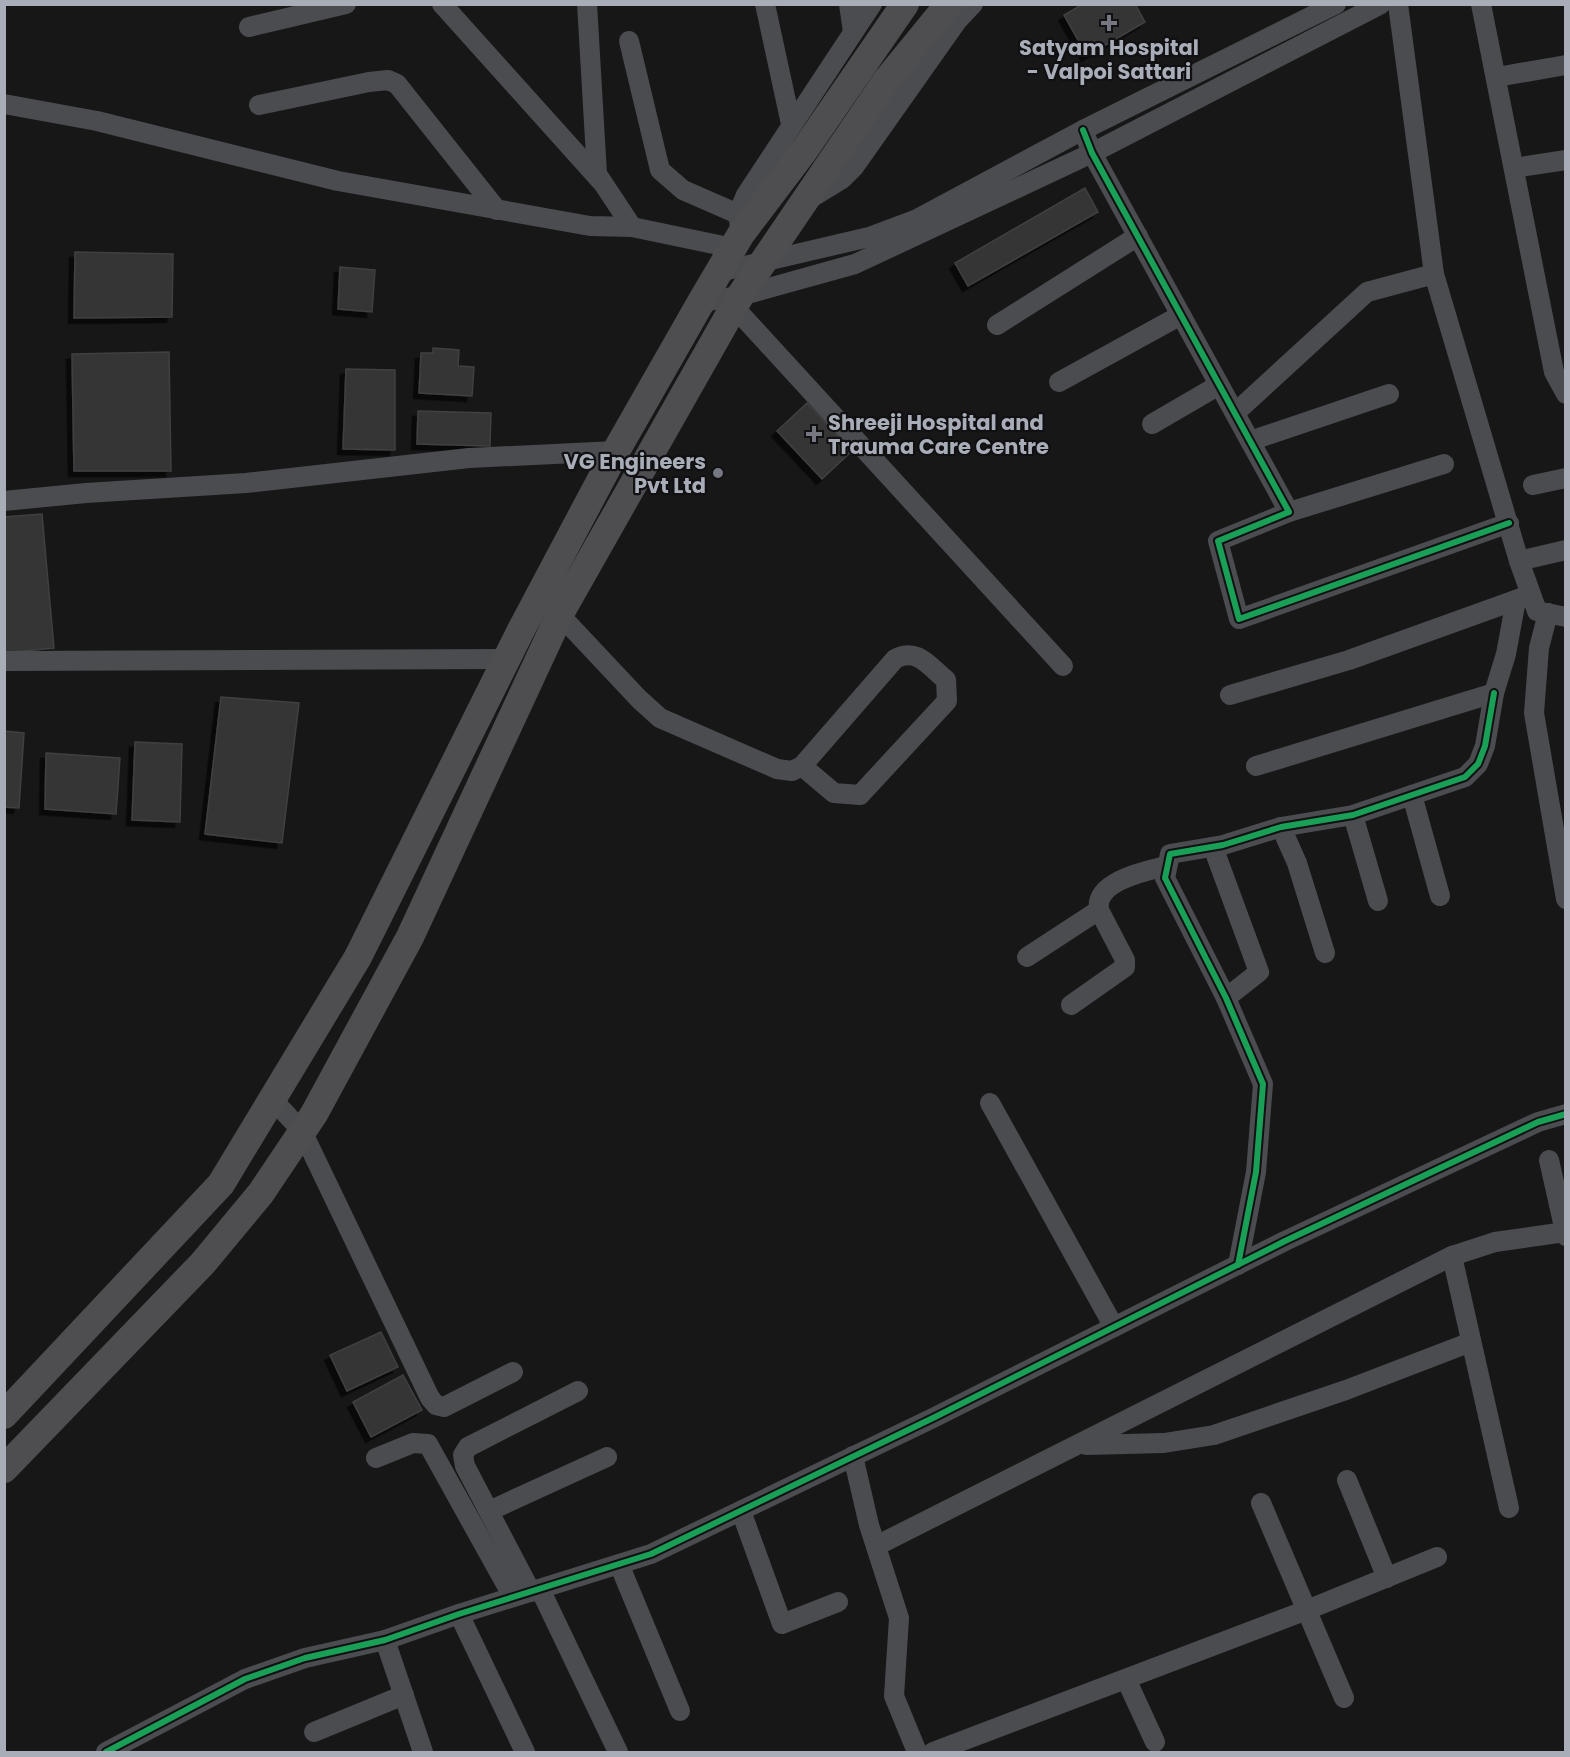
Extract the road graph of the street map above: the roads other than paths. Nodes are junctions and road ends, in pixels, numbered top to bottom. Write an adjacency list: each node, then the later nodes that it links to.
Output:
1 (346, 4): 14 (street)
2 (442, 4): 26 (street)
3 (587, 4): 26 (street)
4 (765, 4): 21 (street)
5 (849, 4): 15 (street)
6 (872, 4): 15 (street)
7 (904, 4): 31 (highway)
8 (949, 4): 27 (highway)
9 (973, 4): 27 (street)
10 (1336, 4): 22 (street)
11 (1381, 4): 23 (street)
12 (1398, 4): 35 (street)
13 (1481, 4): 18 (street)
14 (249, 27)
15 (853, 32): 21 (street)
16 (629, 41): 31 (street)
17 (1566, 64): 18 (street)
18 (1497, 76): 25 (street)
19 (4, 104): 28 (street)
20 (260, 105): 28 (street)
21 (791, 124): 31 (street)
22 (1083, 130): 23 (street); 33 (street)
23 (1092, 153): 32 (street); 36 (street)
24 (1566, 160): 25 (street)
25 (1514, 168): 40 (street)
26 (606, 189): 29 (street); 30 (street)
27 (804, 202): 33 (highway)
28 (497, 210): 29 (street)
29 (590, 226): 30 (street)
30 (632, 227): 31 (street)
31 (737, 232): 34 (highway)
32 (1138, 236): 38 (street); 39 (street)
33 (764, 261): 34 (street); 36 (highway)
34 (719, 272): 37 (highway)
35 (1434, 274): 45 (street); 54 (street)
36 (737, 301): 37 (street); 58 (highway); 62 (street)
37 (701, 302): 48 (highway)
38 (1181, 315): 41 (street); 42 (street)
39 (997, 325)
40 (1557, 340): 44 (street)
41 (1059, 382)
42 (1220, 385): 45 (street); 46 (street)
43 (1389, 394): 47 (street)
44 (1566, 394)
45 (1234, 413): 47 (street)
46 (1152, 424)
47 (1250, 441): 53 (street)
48 (616, 451): 52 (street); 60 (highway)
49 (1444, 464): 53 (street)
50 (1566, 478): 51 (street)
51 (1533, 485)
52 (4, 501)
53 (1289, 512): 54 (street)
54 (1509, 523): 56 (street)
55 (1566, 550): 56 (street)
56 (1519, 561): 57 (street)
57 (1524, 597): 59 (street); 63 (street); 64 (street)
58 (560, 615): 65 (street); 83 (highway)
59 (1557, 615): 73 (street)
60 (506, 658): 61 (street); 80 (highway)
61 (4, 661)
62 (1063, 666)
63 (1494, 693): 66 (street); 67 (street)
64 (1230, 695)
65 (802, 766): 65 (street)
66 (1256, 766)
67 (1412, 795): 68 (street); 72 (street)
68 (1353, 815): 69 (street); 74 (street)
69 (1281, 827): 70 (street); 76 (street)
70 (1213, 847): 71 (street); 78 (street)
71 (1166, 866): 75 (street); 78 (street)
72 (1440, 896)
73 (1566, 899)
74 (1378, 901)
75 (1099, 910): 77 (street); 79 (street)
76 (1325, 953)
77 (1026, 957)
78 (1226, 998): 87 (street)
79 (1071, 1005)
80 (272, 1099): 83 (street); 92 (highway)
81 (990, 1103): 88 (street)
82 (1566, 1114): 87 (street)
83 (302, 1131): 90 (street); 97 (highway)
84 (1550, 1160): 85 (street)
85 (1565, 1234): 86 (street)
86 (1452, 1256): 89 (street); 93 (street)
87 (1238, 1264): 88 (street)
88 (1114, 1327): 94 (street)
89 (1472, 1342): 93 (street); 100 (street)
90 (513, 1372)
91 (578, 1391): 101 (street)
92 (4, 1415)
93 (1080, 1445): 103 (street)
94 (854, 1456): 102 (street); 103 (street)
95 (376, 1458): 107 (street)
96 (607, 1458): 101 (street)
97 (4, 1469)
98 (1347, 1480): 106 (street)
99 (1261, 1503): 109 (street)
100 (1509, 1508)
101 (489, 1511): 107 (street)
102 (741, 1511): 105 (street); 108 (street)
103 (876, 1546): 122 (street)
104 (1437, 1557): 106 (street)
105 (619, 1564): 107 (street); 115 (street)
106 (1387, 1578): 109 (street)
107 (528, 1593): 110 (street); 121 (street)
108 (838, 1602)
109 (1307, 1610): 112 (street); 114 (street)
110 (459, 1614): 111 (street); 120 (street)
111 (386, 1640): 113 (street); 118 (street)
112 (1126, 1679): 117 (street); 123 (street)
113 (404, 1695): 116 (street); 119 (street)
114 (1344, 1698)
115 (680, 1711)
116 (314, 1732)
117 (1155, 1742)
118 (106, 1752)
119 (423, 1752)
120 (525, 1752)
121 (618, 1752)
122 (917, 1752)
123 (933, 1752)

